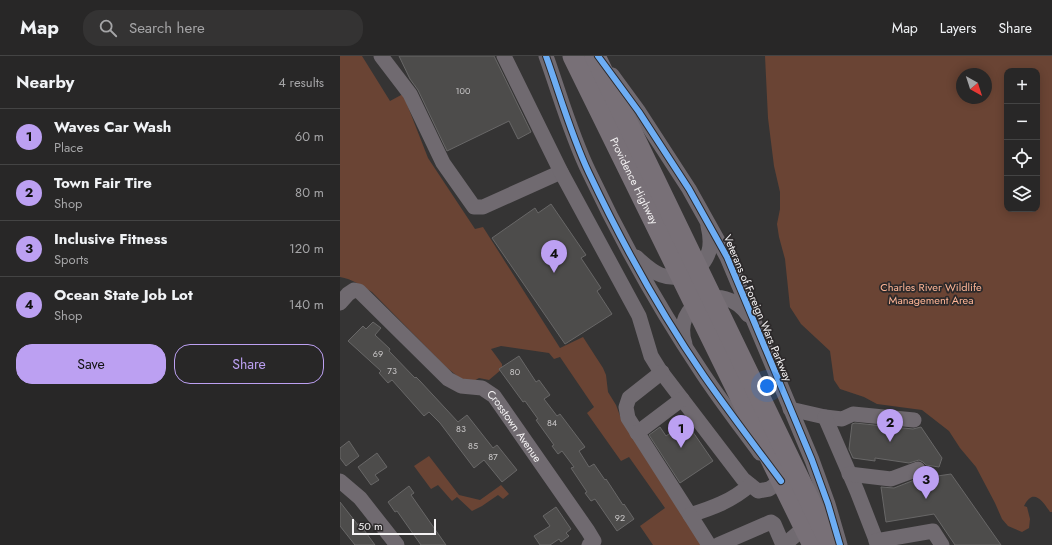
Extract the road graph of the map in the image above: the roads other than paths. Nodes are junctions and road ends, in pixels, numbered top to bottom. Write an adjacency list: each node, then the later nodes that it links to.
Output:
1 (381, 56): 7 (street)
2 (504, 56): 7 (street)
3 (546, 56): 9 (street)
4 (573, 56): 10 (highway, Providence Highway)
5 (595, 56): 10 (highway, Providence Highway)
6 (598, 56): 8 (street, Veterans of Foreign Wars Parkway)
7 (561, 172): 15 (street)
8 (705, 216): 10 (street); 13 (street, Veterans of Foreign Wars Parkway)
9 (627, 245): 10 (street); 14 (street)
10 (689, 273): 11 (highway)
11 (703, 302): 13 (street); 14 (street); 24 (highway); 34 (highway)
12 (340, 303): 28 (street, Crosstown Avenue)
13 (756, 326): 17 (street, Veterans of Foreign Wars Parkway)
14 (691, 356): 24 (street)
15 (662, 372): 16 (street); 20 (street)
16 (682, 399): 20 (street); 25 (street)
17 (790, 409): 18 (street); 35 (street, Veterans of Foreign Wars Parkway)
18 (825, 417): 19 (street); 22 (street)
19 (914, 420)
20 (637, 433): 26 (street)
21 (918, 469): 22 (street)
22 (850, 474): 29 (street)
23 (340, 481): 30 (street)
24 (781, 481): 25 (street); 27 (highway)
25 (750, 485): 26 (street)
26 (690, 515): 31 (street)
27 (808, 537): 33 (street)
28 (592, 543)
29 (877, 543): 36 (street)
30 (397, 545)
31 (710, 545)
32 (718, 545): 33 (street)
33 (784, 545)
34 (832, 545)
35 (840, 545)
36 (942, 545)

